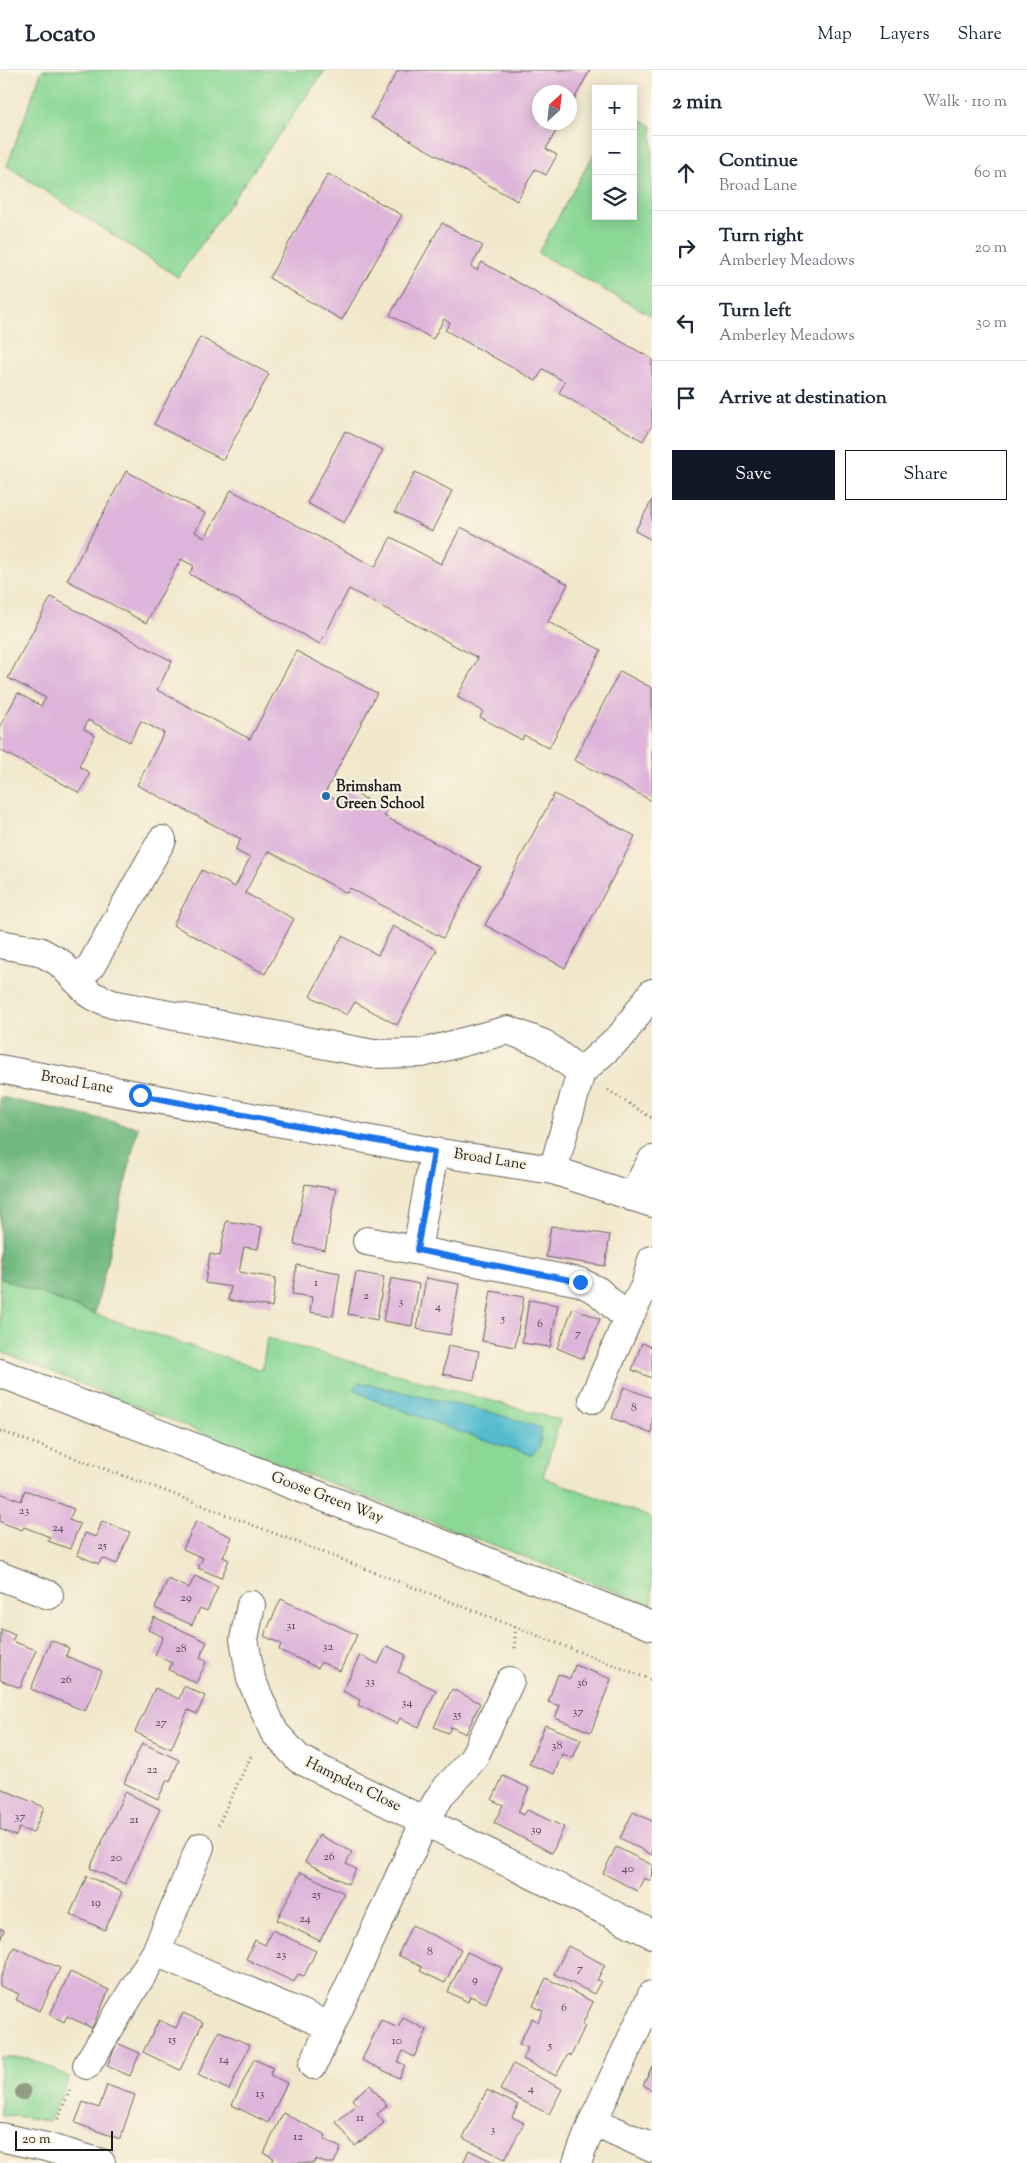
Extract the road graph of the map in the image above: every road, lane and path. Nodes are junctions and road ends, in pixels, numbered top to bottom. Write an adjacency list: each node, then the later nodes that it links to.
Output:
1 (162, 840): 3 (street)
2 (0, 944): 3 (street)
3 (76, 980): 6 (street)
4 (652, 993): 6 (street)
5 (0, 1069): 8 (street, Broad Lane)
6 (581, 1072): 7 (path); 10 (street)
7 (652, 1118)
8 (434, 1152): 10 (street, Broad Lane); 13 (street)
9 (652, 1160): 11 (street)
10 (553, 1170): 11 (street, Broad Lane)
11 (642, 1200)
12 (368, 1241): 13 (street)
13 (417, 1250): 15 (street)
14 (652, 1260): 15 (street)
15 (628, 1319): 17 (street)
16 (0, 1373): 22 (street, Goose Green Way)
17 (593, 1399)
18 (0, 1431): 23 (path)
19 (0, 1576): 20 (street)
20 (49, 1595)
21 (251, 1605): 25 (street, Hampden Close)
22 (652, 1626)
23 (652, 1680)
24 (510, 1682): 26 (street)
25 (274, 1732): 26 (street, Hampden Close); 27 (path)
26 (425, 1821): 28 (street, Hampden Close); 31 (street)
27 (200, 1846): 29 (street)
28 (652, 1934)
29 (156, 1952): 31 (street); 32 (street)
30 (652, 1995): 34 (street)
31 (330, 2026): 33 (street)
32 (87, 2065): 36 (path)
33 (313, 2065)
34 (593, 2121): 37 (street); 39 (street)
35 (0, 2137): 36 (street)
36 (46, 2147): 38 (street)
37 (652, 2148)
38 (101, 2163)
39 (576, 2163)

